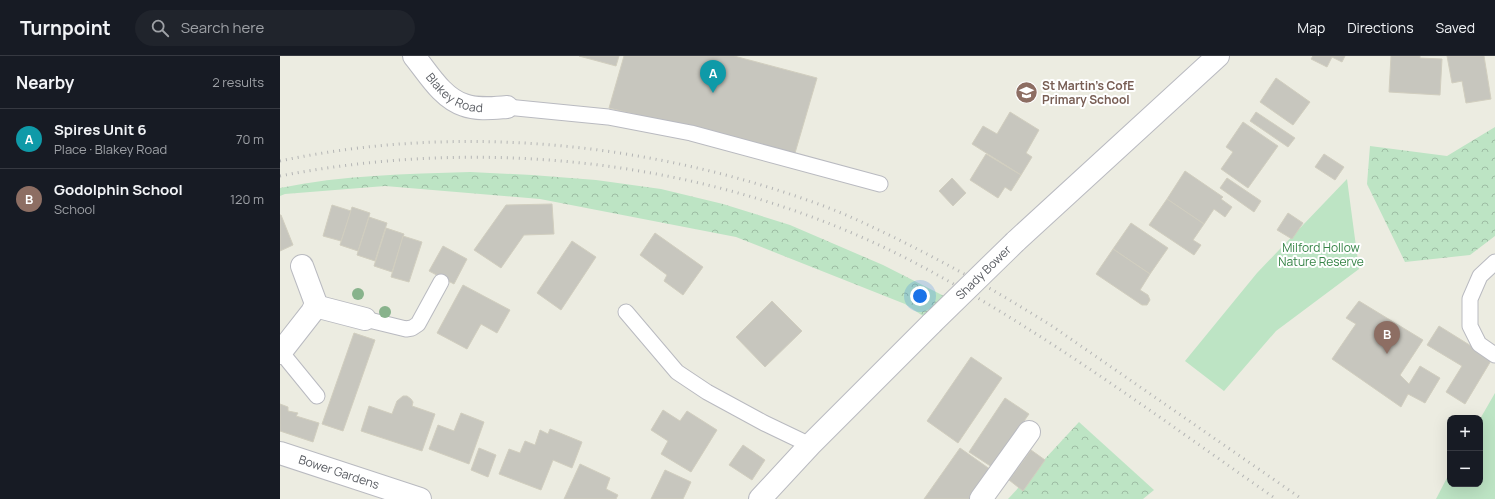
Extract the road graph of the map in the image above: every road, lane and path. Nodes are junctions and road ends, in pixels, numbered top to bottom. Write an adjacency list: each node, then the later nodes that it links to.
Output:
1 (414, 56): 3 (street, Blakey Road)
2 (1218, 56): 15 (street, Shady Bower, bridge)
3 (507, 107): 4 (lane)
4 (880, 184)
5 (1495, 262): 12 (lane)
6 (302, 266): 8 (street)
7 (441, 282): 10 (lane)
8 (315, 306): 10 (street); 11 (street)
9 (626, 312): 15 (lane)
10 (365, 319)
11 (281, 352): 13 (lane)
12 (1495, 355)
13 (317, 396)
14 (1029, 432): 19 (street)
15 (810, 445): 18 (street, Shady Bower)
16 (280, 453): 17 (street, Bower Gardens)
17 (420, 499)
18 (760, 499)
19 (981, 499)

